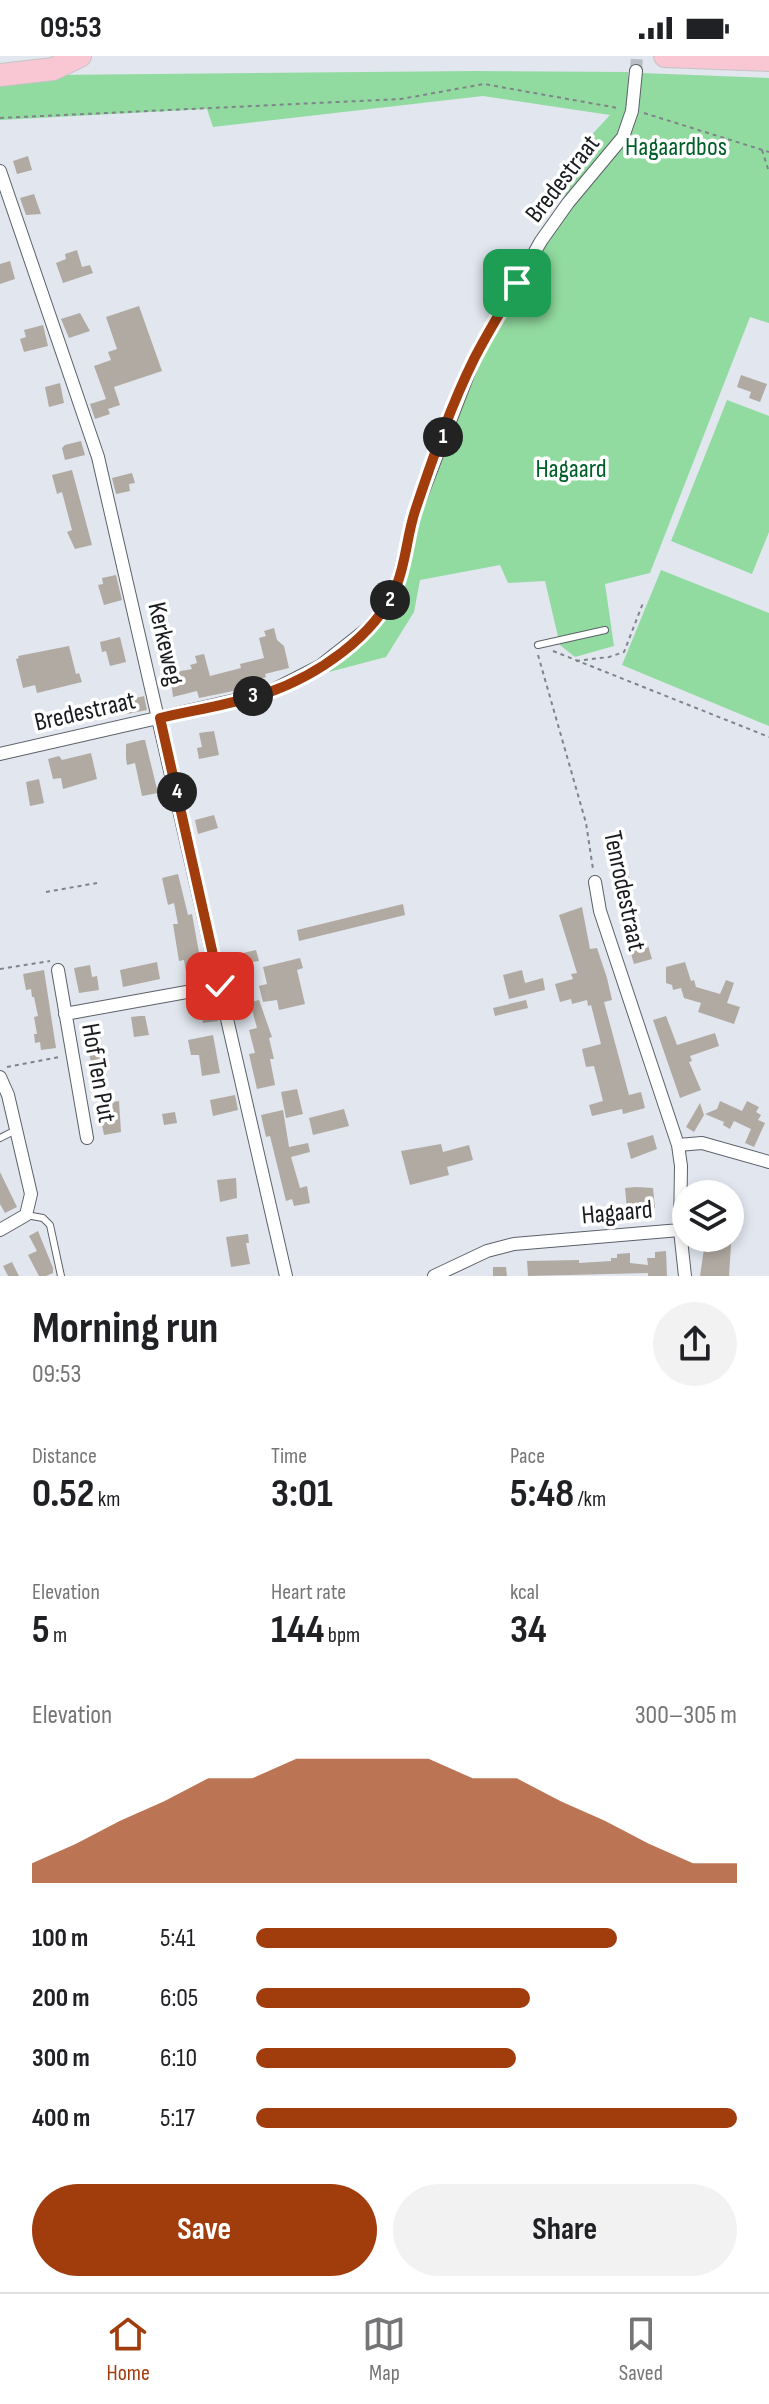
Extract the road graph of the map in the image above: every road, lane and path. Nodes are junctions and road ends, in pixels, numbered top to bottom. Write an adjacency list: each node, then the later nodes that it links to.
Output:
1 (80, 56): 5 (highway)
2 (665, 56): 3 (highway)
3 (769, 60)
4 (636, 71): 6 (street, Bredestraat)
5 (0, 75)
6 (632, 111): 7 (path); 8 (path); 16 (street, Bredestraat)
7 (0, 118)
8 (761, 149): 9 (path); 11 (path)
9 (769, 152)
10 (0, 171): 16 (street, Kerkeweg)
11 (769, 172)
12 (643, 603): 15 (path)
13 (605, 630): 14 (lane)
14 (538, 645): 15 (path); 19 (path, Tenrodestraat)
15 (575, 661): 17 (path)
16 (160, 718): 18 (street, Bredestraat); 24 (street, Kerkeweg)
17 (769, 737)
18 (0, 754)
19 (595, 882): 32 (street, Tenrodestraat)
20 (97, 883): 21 (path)
21 (46, 892)
22 (58, 965): 23 (path); 25 (street, Hof Ten Put)
23 (0, 969)
24 (220, 986): 25 (street, Hof Ten Put); 40 (street, Kerkeweg)
25 (65, 1014): 26 (street, Hof Ten Put)
26 (72, 1054): 27 (path); 31 (street, Hof Ten Put)
27 (0, 1068)
28 (0, 1077): 29 (street)
29 (16, 1130): 30 (lane); 35 (street)
30 (0, 1138)
31 (87, 1138)
32 (678, 1145): 33 (street); 34 (street, Hagaard)
33 (769, 1162)
34 (681, 1180)
35 (26, 1215): 36 (street); 39 (lane)
36 (0, 1230)
37 (672, 1231): 41 (street, Hagaard)
38 (682, 1252): 42 (street)
39 (61, 1276)
40 (286, 1276)
41 (434, 1276)
42 (685, 1276)

